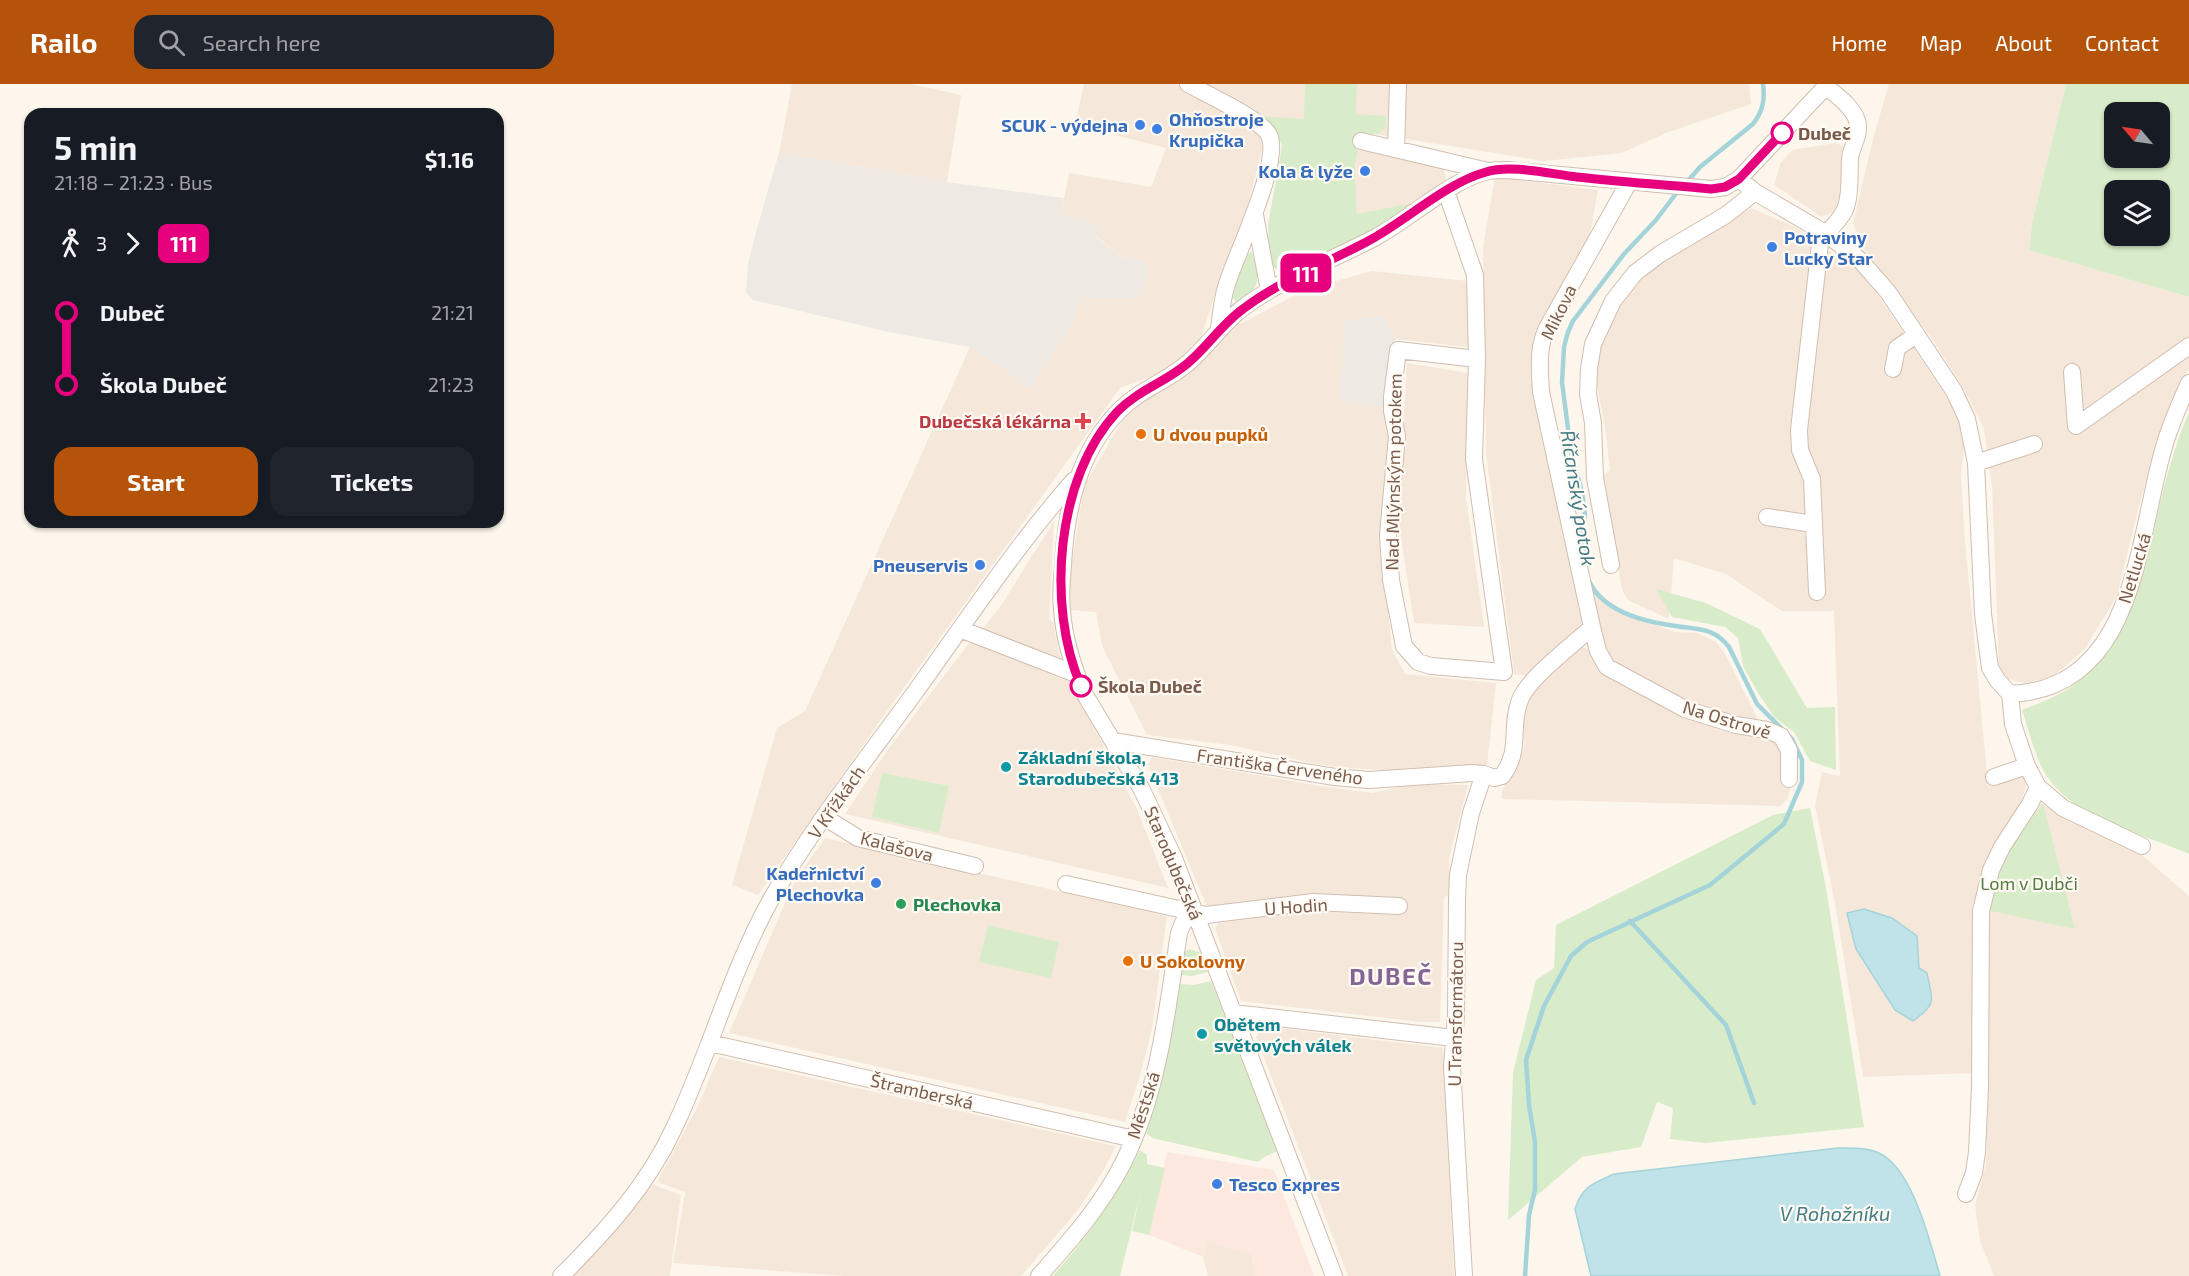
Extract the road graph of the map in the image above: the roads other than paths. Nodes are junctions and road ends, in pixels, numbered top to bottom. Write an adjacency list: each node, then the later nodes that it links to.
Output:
1 (1188, 84): 11 (street)
2 (1398, 84): 5 (street)
3 (1827, 85): 7 (street); 12 (street)
4 (1361, 141): 5 (street)
5 (1396, 149): 6 (street)
6 (1488, 171): 8 (street); 9 (street)
7 (1739, 179): 8 (street); 10 (street)
8 (1629, 182): 28 (street, Mikova)
9 (1446, 191): 13 (street); 17 (street, Nad Mlýnským potokem)
10 (1755, 192): 12 (street); 26 (street)
11 (1254, 213): 13 (street); 14 (street)
12 (1825, 233): 15 (street); 25 (street)
13 (1269, 291): 14 (street)
14 (1219, 329): 23 (street, Starodubečská)
15 (1916, 335): 18 (street); 22 (street)
16 (2189, 346): 19 (street)
17 (1477, 359): 17 (street, Nad Mlýnským potokem)
18 (1893, 369)
19 (2072, 372)
20 (2189, 382): 31 (street, Netlucká)
21 (2034, 444): 22 (street)
22 (1976, 463): 31 (street)
23 (1078, 475): 29 (street, V Křížkách); 30 (street, Starodubečská)
24 (1767, 517): 25 (street)
25 (1813, 524): 27 (street)
26 (1611, 565)
27 (1817, 592)
28 (1592, 627): 34 (street); 36 (street, Na Ostrově)
29 (960, 629): 30 (street); 38 (street, V Křížkách)
30 (1076, 674): 32 (street, Starodubečská)
31 (2010, 694): 33 (street)
32 (1113, 741): 34 (street, Františka Červeného); 43 (street, Starodubečská)
33 (2027, 766): 35 (street); 37 (street)
34 (1484, 774): 45 (street, U Transformátoru)
35 (1994, 777)
36 (1789, 779)
37 (2038, 787): 39 (street); 48 (street)
38 (824, 817): 40 (street, Kalašova); 46 (street, V Křížkách)
39 (2142, 846)
40 (975, 866)
41 (1066, 884): 43 (street)
42 (1399, 906): 43 (street, U Hodin)
43 (1194, 912): 44 (street, Starodubečská); 47 (street, Městská)
44 (1234, 1013): 45 (street); 51 (street, Starodubečská)
45 (1454, 1038): 52 (street, U Transformátoru)
46 (710, 1043): 47 (street, Štramberská); 49 (street, V Křížkách)
47 (1134, 1139): 50 (street, Městská)
48 (1966, 1194)
49 (561, 1276)
50 (1039, 1276)
51 (1334, 1276)
52 (1464, 1276)

